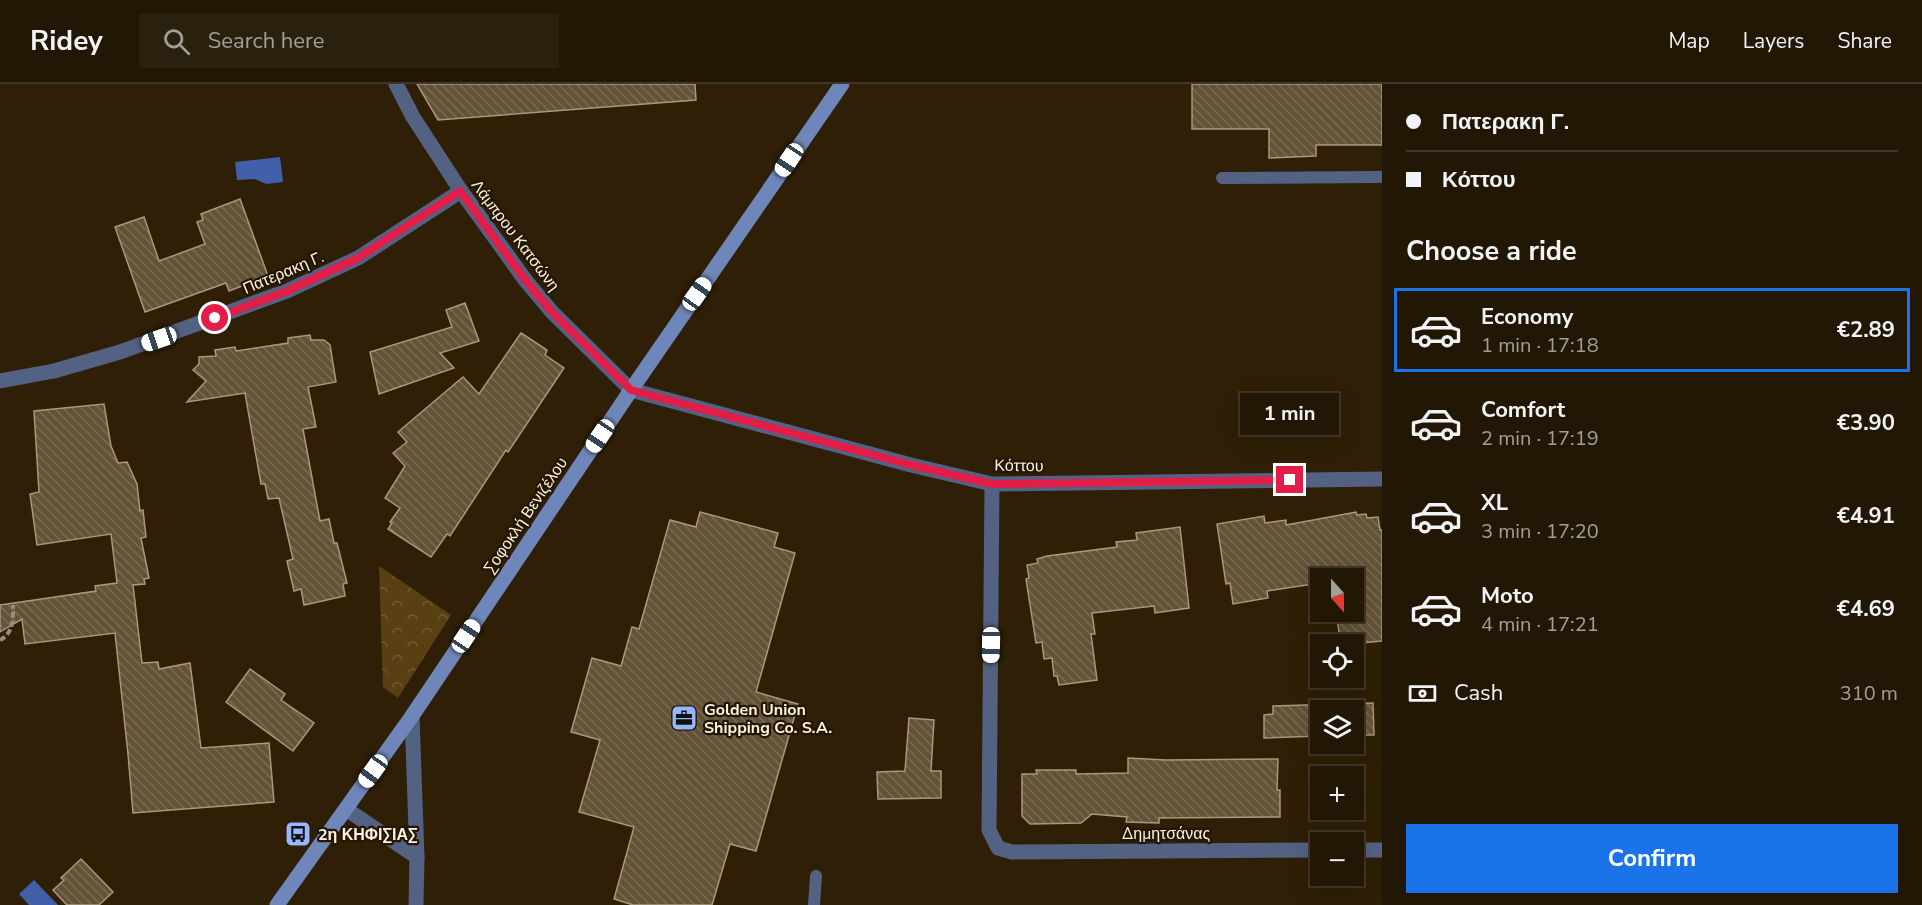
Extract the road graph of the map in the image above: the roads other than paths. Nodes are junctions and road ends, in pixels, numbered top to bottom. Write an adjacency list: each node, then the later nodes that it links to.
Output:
1 (396, 84): 5 (street, Λάμπρου Κατσώνη)
2 (842, 84): 7 (main road, Σοφοκλή Βενιζέλου)
3 (1382, 177): 4 (lane)
4 (1222, 178)
5 (460, 191): 6 (street, Πατερακη Γ.); 7 (street, Λάμπρου Κατσώνη)
6 (0, 381)
7 (631, 390): 9 (street, Κόττου); 10 (main road, Σοφοκλή Βενιζέλου)
8 (1382, 479): 9 (street, Κόττου)
9 (992, 484): 12 (street, Δημητσάνας)
10 (412, 716): 11 (main road, Σοφοκλή Βενιζέλου); 15 (street)
11 (346, 809): 15 (street); 17 (main road, Σοφοκλή Βενιζέλου)
12 (1310, 850)
13 (1364, 850): 14 (street)
14 (1382, 850)
15 (417, 857): 18 (street)
16 (816, 876): 19 (lane)
17 (277, 905)
18 (416, 905)
19 (814, 905)

